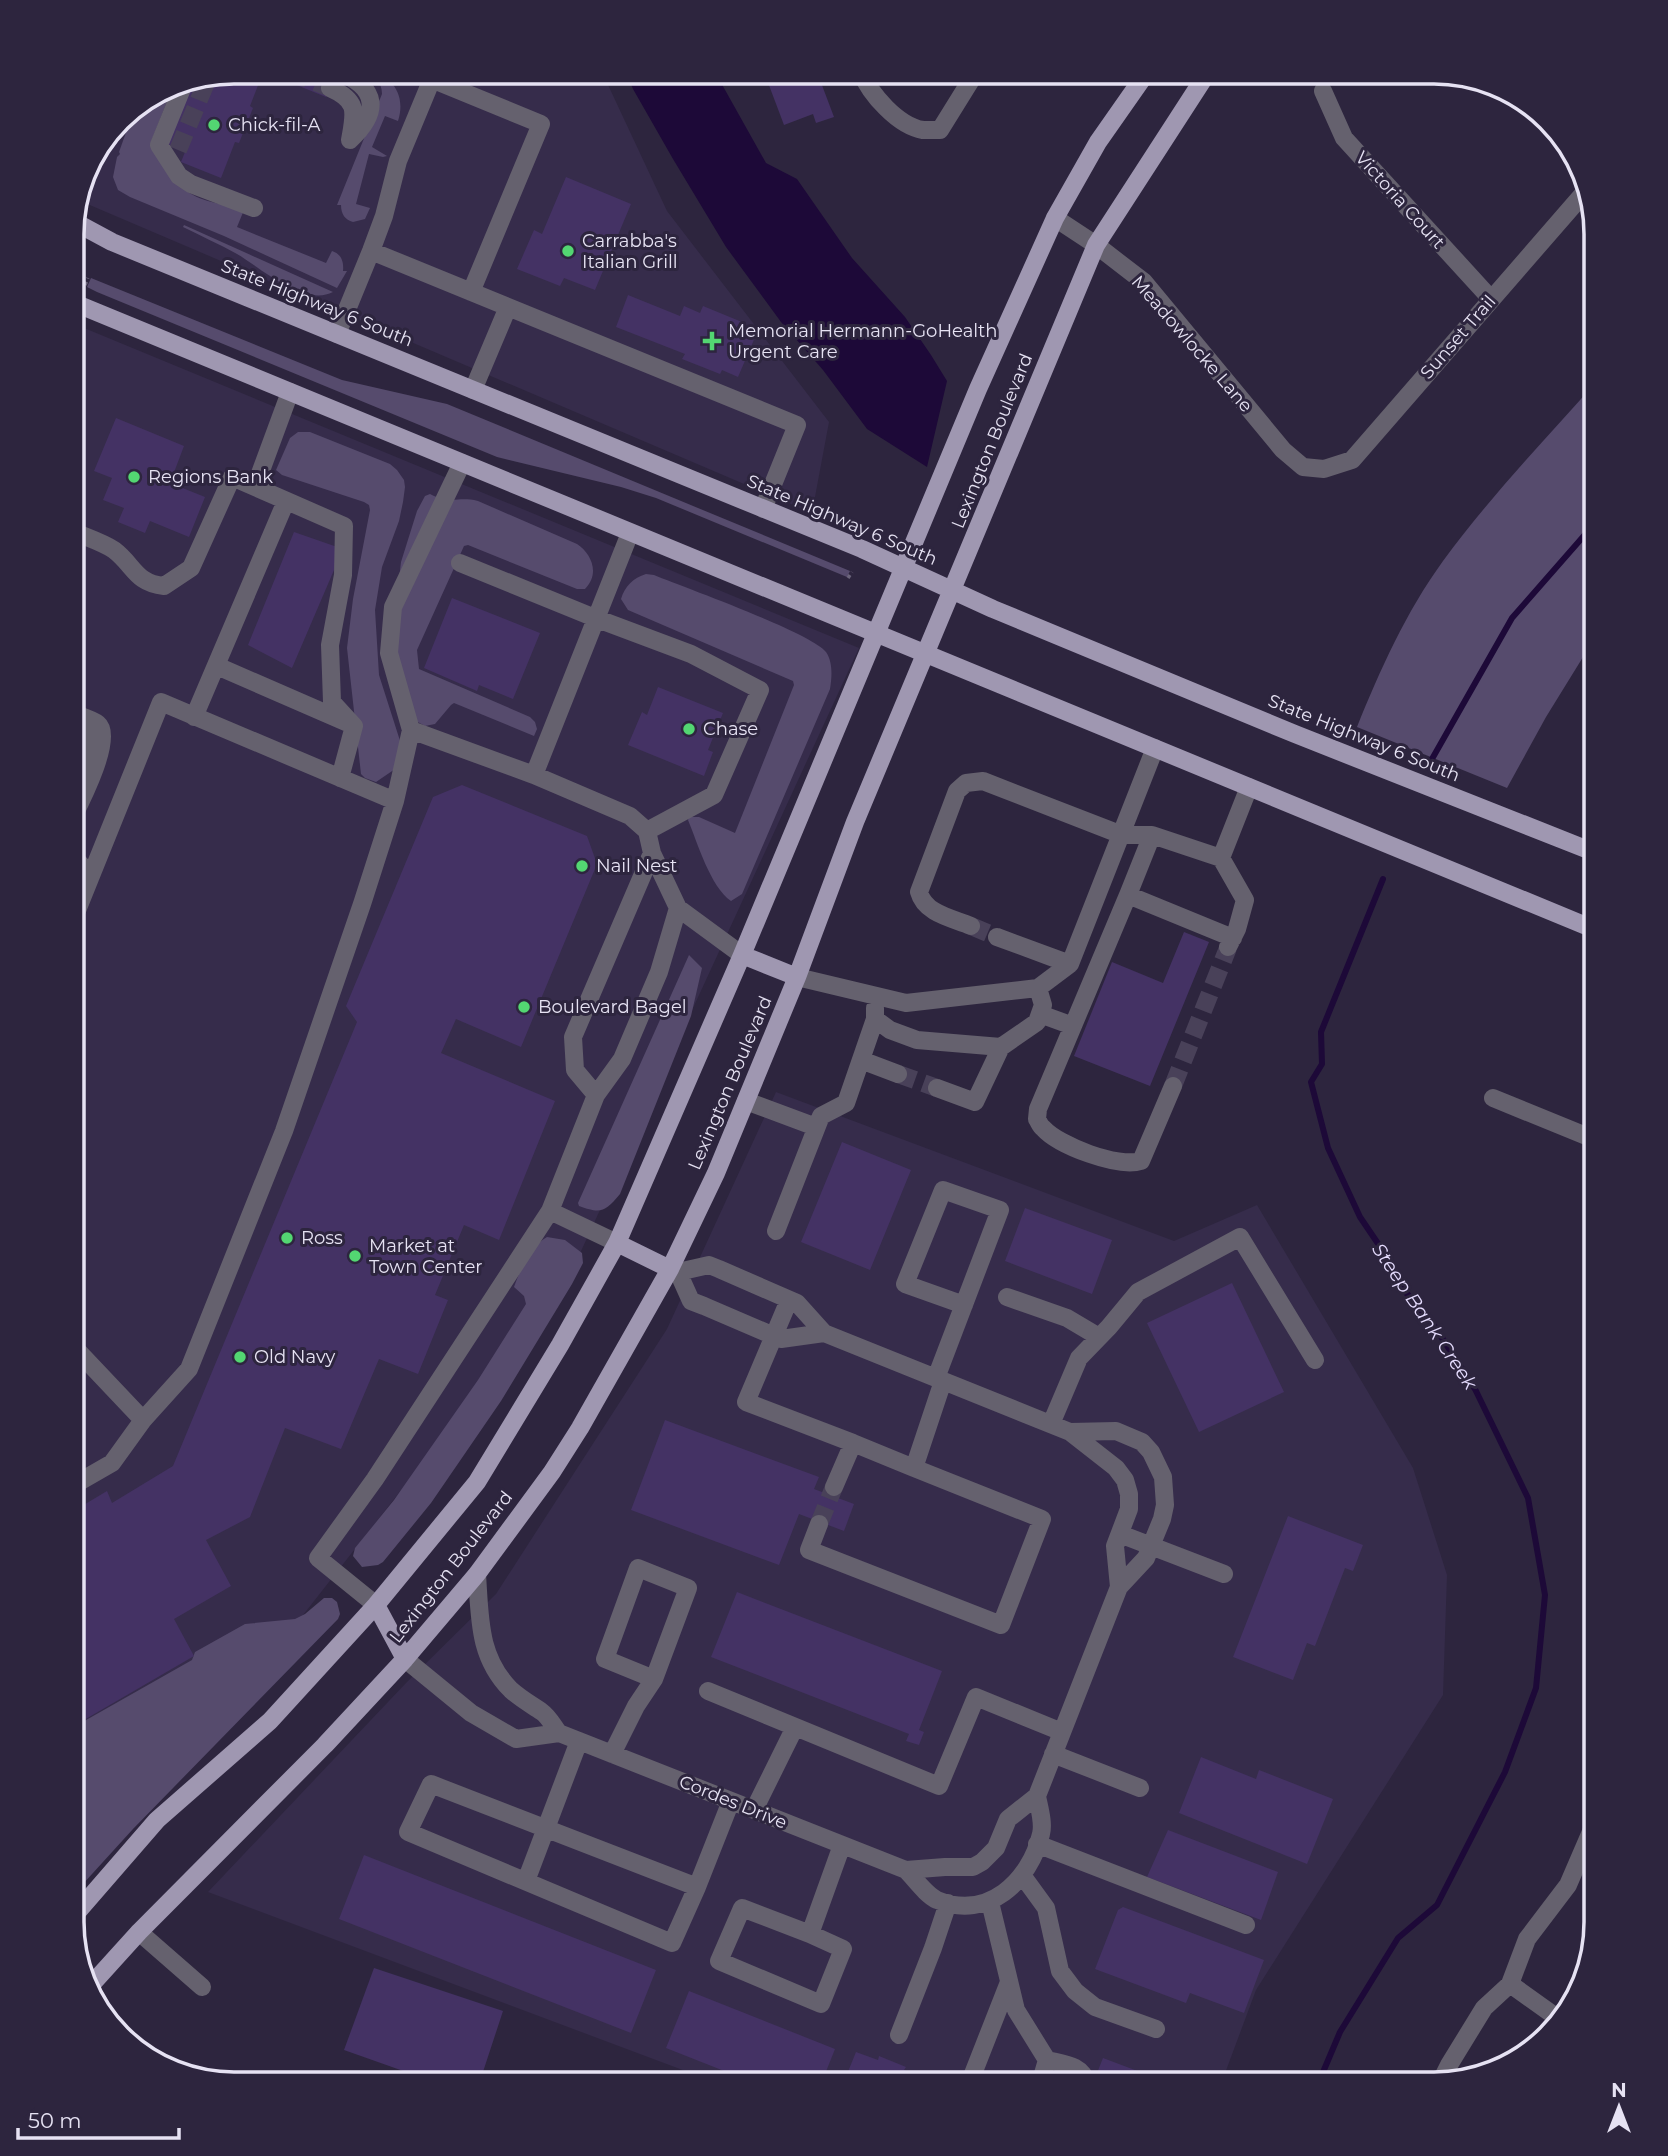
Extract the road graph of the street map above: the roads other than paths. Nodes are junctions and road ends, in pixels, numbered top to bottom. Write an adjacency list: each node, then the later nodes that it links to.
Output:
1 (362, 84): 8 (street)
2 (422, 84): 16 (street)
3 (444, 84): 17 (street)
4 (867, 84): 5 (street)
5 (969, 84)
6 (1139, 84): 13 (main road, Lexington Boulevard)
7 (1200, 84): 15 (main road, Lexington Boulevard)
8 (330, 88)
9 (1323, 92): 18 (street, Victoria Court)
10 (180, 94): 12 (street)
11 (1579, 198): 18 (street, Sunset Trail)
12 (254, 208)
13 (1055, 218): 15 (street, Meadowlocke Lane); 32 (main road, Lexington Boulevard)
14 (84, 227): 21 (main road, State Highway 6 South)
15 (1096, 245): 25 (street, Meadowlocke Lane); 33 (main road, Lexington Boulevard)
16 (371, 251): 17 (street); 21 (street)
17 (471, 292): 20 (street)
18 (1491, 299): 25 (street, Sunset Trail)
19 (84, 307): 23 (main road)
20 (508, 307): 22 (street); 28 (street)
21 (337, 334): 22 (main road, State Highway 6 South)
22 (473, 390): 28 (main road, State Highway 6 South)
23 (290, 392): 24 (main road); 26 (street)
24 (462, 463): 29 (main road); 42 (street)
25 (1324, 469)
26 (255, 487): 27 (street); 30 (street)
27 (286, 501): 37 (street); 41 (street)
28 (763, 509): 32 (main road, State Highway 6 South)
29 (630, 533): 34 (street); 35 (main road)
30 (84, 537)
31 (460, 563): 34 (street)
32 (905, 569): 33 (main road, State Highway 6 South); 35 (main road, Lexington Boulevard)
33 (952, 590): 36 (main road, Lexington Boulevard); 53 (main road, State Highway 6 South)
34 (595, 618): 45 (street); 50 (street)
35 (876, 634): 36 (main road); 64 (main road, Lexington Boulevard)
36 (925, 654): 43 (main road); 66 (main road, Lexington Boulevard)
37 (217, 666): 38 (street); 41 (street)
38 (194, 717): 46 (street); 57 (street)
39 (84, 718): 48 (street)
40 (84, 725): 44 (street)
41 (354, 726): 46 (street)
42 (411, 730): 45 (street); 49 (street)
43 (1155, 748): 47 (main road); 51 (street)
44 (84, 750)
45 (534, 775): 50 (street)
46 (340, 778): 49 (street)
47 (1249, 787): 55 (street); 61 (main road)
48 (84, 794)
49 (395, 801): 95 (street)
50 (647, 831): 54 (street)
51 (1122, 835): 52 (street); 62 (street); 65 (street)
52 (1152, 835): 55 (street); 59 (street)
53 (1584, 848)
54 (652, 853): 60 (street); 77 (street)
55 (1221, 858): 59 (street)
56 (84, 868): 57 (street)
57 (91, 876): 58 (street)
58 (84, 893)
59 (1128, 895): 71 (street)
60 (678, 908): 64 (street); 77 (street)
61 (1584, 925)
62 (971, 926)
63 (998, 937): 65 (street)
64 (742, 955): 66 (main road); 84 (main road, Lexington Boulevard)
65 (1070, 964): 67 (street)
66 (797, 978): 68 (street); 79 (main road, Lexington Boulevard)
67 (1038, 988): 68 (street); 69 (street)
68 (875, 994): 70 (street)
69 (1040, 1014): 71 (street); 72 (street)
70 (875, 1018): 72 (street); 73 (street)
71 (1073, 1026): 75 (street)
72 (1001, 1047): 76 (street)
73 (861, 1060): 74 (street); 80 (street)
74 (898, 1074)
75 (1173, 1086)
76 (937, 1088)
77 (596, 1095): 82 (street)
78 (1493, 1098): 81 (street)
79 (746, 1101): 80 (street); 85 (main road, Lexington Boulevard)
80 (816, 1127): 83 (street)
81 (1584, 1135)
82 (550, 1212): 84 (street); 108 (street)
83 (776, 1231)
84 (617, 1243): 85 (main road); 108 (main road, Lexington Boulevard)
85 (674, 1270): 87 (street); 90 (street); 105 (main road, Lexington Boulevard)
86 (1007, 1297): 91 (street)
87 (789, 1300): 89 (street); 90 (street)
88 (964, 1305): 88 (street); 94 (street)
89 (824, 1334): 90 (street); 94 (street)
90 (774, 1336): 98 (street)
91 (1099, 1337): 93 (street); 96 (street)
92 (84, 1358): 95 (street)
93 (1315, 1360)
94 (940, 1380): 96 (street); 99 (street)
95 (143, 1420): 100 (street)
96 (1051, 1424): 97 (street)
97 (1069, 1432): 103 (street); 104 (street)
98 (853, 1443): 99 (street); 101 (street)
99 (914, 1468): 102 (street)
100 (84, 1479)
101 (834, 1487)
102 (819, 1524)
103 (1120, 1534): 104 (street); 107 (street)
104 (1151, 1546): 106 (street); 107 (street)
105 (477, 1574): 109 (main road, Lexington Boulevard); 114 (street, Cordes Drive)
106 (1224, 1574)
107 (1119, 1587): 113 (street)
108 (376, 1605): 109 (main road); 132 (main road, Lexington Boulevard)
109 (405, 1659): 114 (street, Cordes Drive); 134 (main road, Lexington Boulevard)
110 (654, 1679): 110 (street); 116 (street)
111 (708, 1691): 112 (street)
112 (795, 1727): 113 (street); 121 (street)
113 (1062, 1732): 117 (street)
114 (559, 1733): 115 (street, Cordes Drive)
115 (579, 1741): 116 (street, Cordes Drive); 122 (street)
116 (612, 1754): 120 (street, Cordes Drive)
117 (1053, 1754): 118 (street); 119 (street)
118 (1140, 1788)
119 (1037, 1796): 123 (street); 126 (street, Cordes Drive)
120 (731, 1801): 121 (street, Cordes Drive); 129 (street)
121 (754, 1810): 124 (street, Cordes Drive)
122 (545, 1830): 128 (street); 128 (street); 129 (street)
123 (1037, 1844): 127 (street); 133 (street)
124 (842, 1845): 126 (street, Cordes Drive); 135 (street)
125 (1584, 1862): 138 (street)
126 (906, 1870): 131 (street, Cordes Drive)
127 (1022, 1875): 130 (street); 141 (street)
128 (526, 1881): 129 (street)
129 (697, 1887)
130 (990, 1902): 131 (street); 137 (street)
131 (948, 1903): 142 (street)
132 (84, 1904)
133 (1246, 1925)
134 (139, 1932): 136 (main road, Lexington Boulevard); 139 (street)
135 (810, 1934): 135 (street)
136 (96, 1980)
137 (1009, 1982): 143 (street); 145 (street)
138 (1510, 1984): 140 (street); 144 (street)
139 (202, 1987)
140 (1552, 2014)
141 (1156, 2029)
142 (899, 2035)
143 (1047, 2060): 146 (street); 147 (street)
144 (1446, 2071)
145 (974, 2072)
146 (1044, 2072)
147 (1082, 2072)

